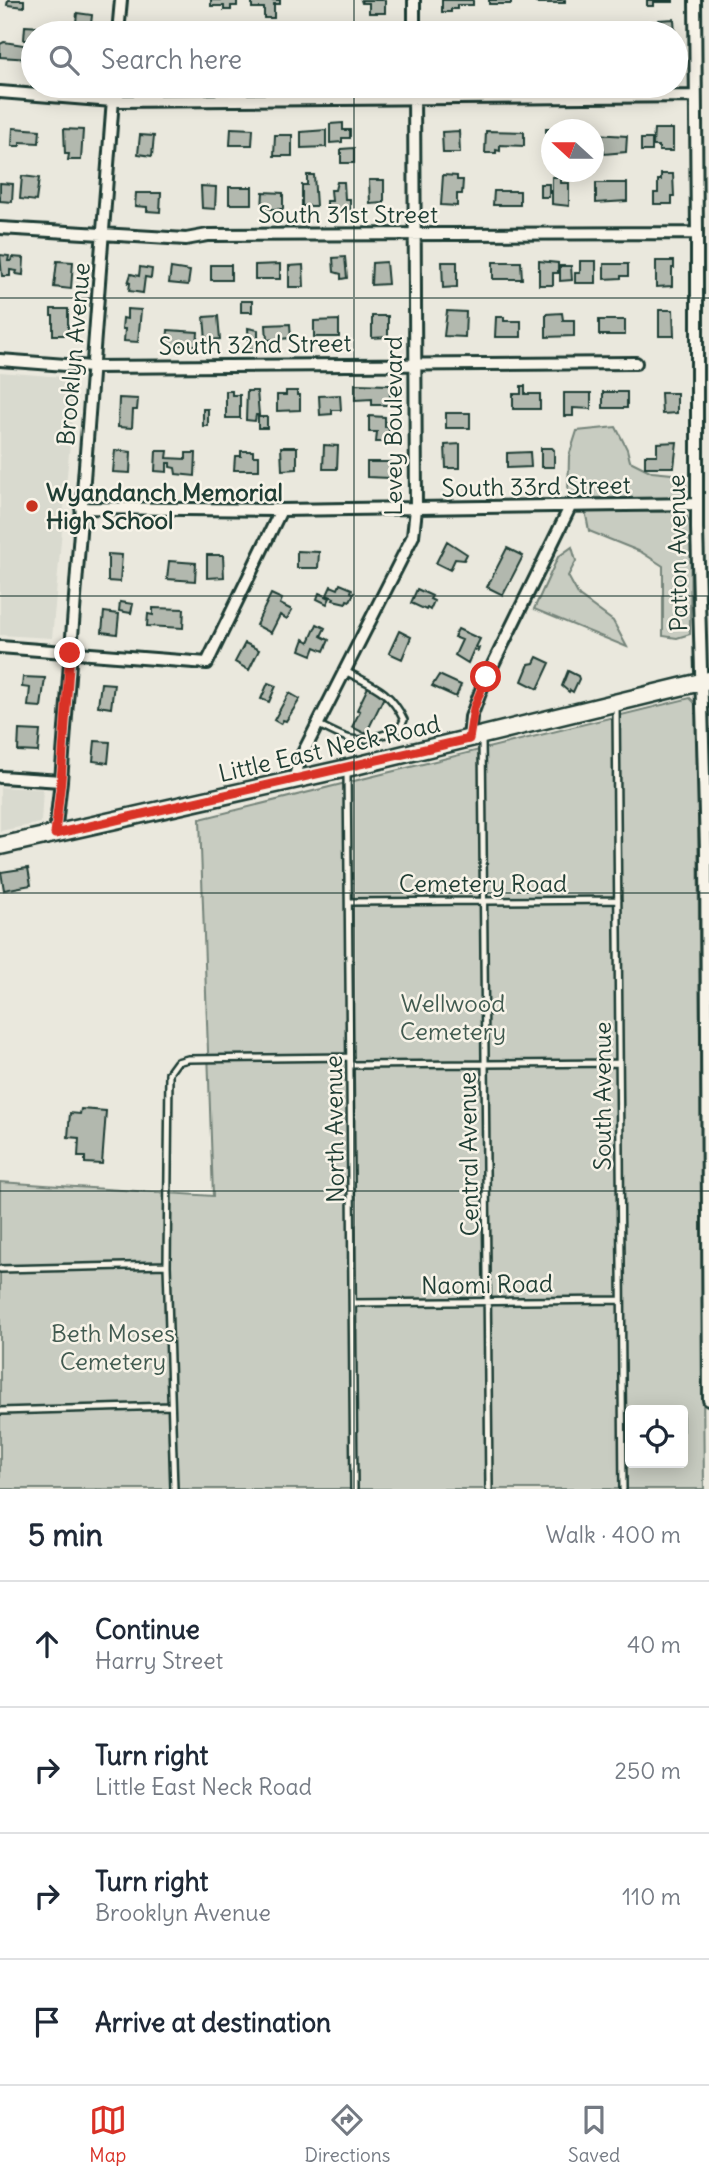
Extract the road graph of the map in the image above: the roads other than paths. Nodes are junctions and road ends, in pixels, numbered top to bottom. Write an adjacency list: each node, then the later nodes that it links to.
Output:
1 (121, 0): 4 (street)
2 (414, 0): 5 (street)
3 (695, 0): 9 (street, Patton Avenue)
4 (119, 21)
5 (414, 21)
6 (0, 92): 7 (street)
7 (21, 93)
8 (688, 96): 9 (street)
9 (695, 96): 14 (street, Patton Avenue)
10 (85, 98): 12 (street)
11 (414, 98): 12 (street); 15 (street, Levey Boulevard)
12 (113, 100): 16 (street, Brooklyn Avenue)
13 (0, 228): 16 (street, South 31st Street)
14 (697, 233): 15 (street, South 31st Street); 21 (street, Patton Avenue)
15 (415, 235): 16 (street, South 31st Street); 19 (street, Levey Boulevard)
16 (103, 236): 20 (street, Brooklyn Avenue)
17 (0, 360): 20 (street, South 32nd Street)
18 (636, 363): 19 (street, South 32nd Street)
19 (415, 364): 20 (street, South 32nd Street); 24 (street, Levey Boulevard)
20 (92, 367): 23 (street, Brooklyn Avenue)
21 (697, 504): 22 (street, South 33rd Street); 29 (street, Patton Avenue)
22 (570, 507): 24 (street, South 33rd Street); 32 (street)
23 (81, 508): 25 (street, South 33rd Street); 27 (street, Brooklyn Avenue)
24 (416, 509): 25 (street, South 33rd Street); 28 (street, Levey Boulevard)
25 (281, 510): 27 (street)
26 (0, 647): 27 (street)
27 (70, 653): 36 (street, Brooklyn Avenue)
28 (345, 671): 31 (street, Levey Boulevard); 31 (lane)
29 (705, 680): 30 (main road, Little East Neck Road); 39 (street, Patton Avenue)
30 (616, 703): 32 (main road, Little East Neck Road); 40 (lane, South Avenue)
31 (317, 724): 35 (street, Levey Boulevard)
32 (475, 737): 33 (main road, Little East Neck Road); 41 (lane, Central Avenue)
33 (347, 768): 35 (main road, Little East Neck Road); 42 (lane, North Avenue)
34 (0, 777): 36 (street)
35 (293, 780): 37 (main road, Little East Neck Road)
36 (61, 781): 37 (street, Brooklyn Avenue)
37 (55, 834): 38 (main road, Little East Neck Road)
38 (0, 846)
39 (707, 849): 43 (street, Patton Avenue)
40 (618, 900): 41 (lane, Cemetery Road); 45 (lane, South Avenue)
41 (483, 901): 42 (lane, Cemetery Road); 46 (lane, Central Avenue)
42 (349, 902): 44 (lane, North Avenue)
43 (707, 981): 47 (street, Patton Avenue)
44 (350, 1061): 46 (lane); 48 (lane); 53 (lane, North Avenue)
45 (619, 1063): 46 (lane); 51 (lane, South Avenue)
46 (484, 1064): 52 (lane, Central Avenue)
47 (707, 1074): 50 (street, Patton Avenue)
48 (167, 1265): 49 (lane); 55 (lane)
49 (0, 1269)
50 (708, 1298): 54 (street, Patton Avenue)
51 (621, 1300): 52 (lane, Naomi Road); 60 (lane, South Avenue)
52 (487, 1301): 53 (lane, Naomi Road); 59 (lane, Central Avenue)
53 (353, 1303): 58 (lane, North Avenue)
54 (709, 1400)
55 (172, 1406): 56 (lane); 57 (lane)
56 (0, 1411)
57 (174, 1489)
58 (355, 1489)
59 (489, 1489)
60 (623, 1489)

